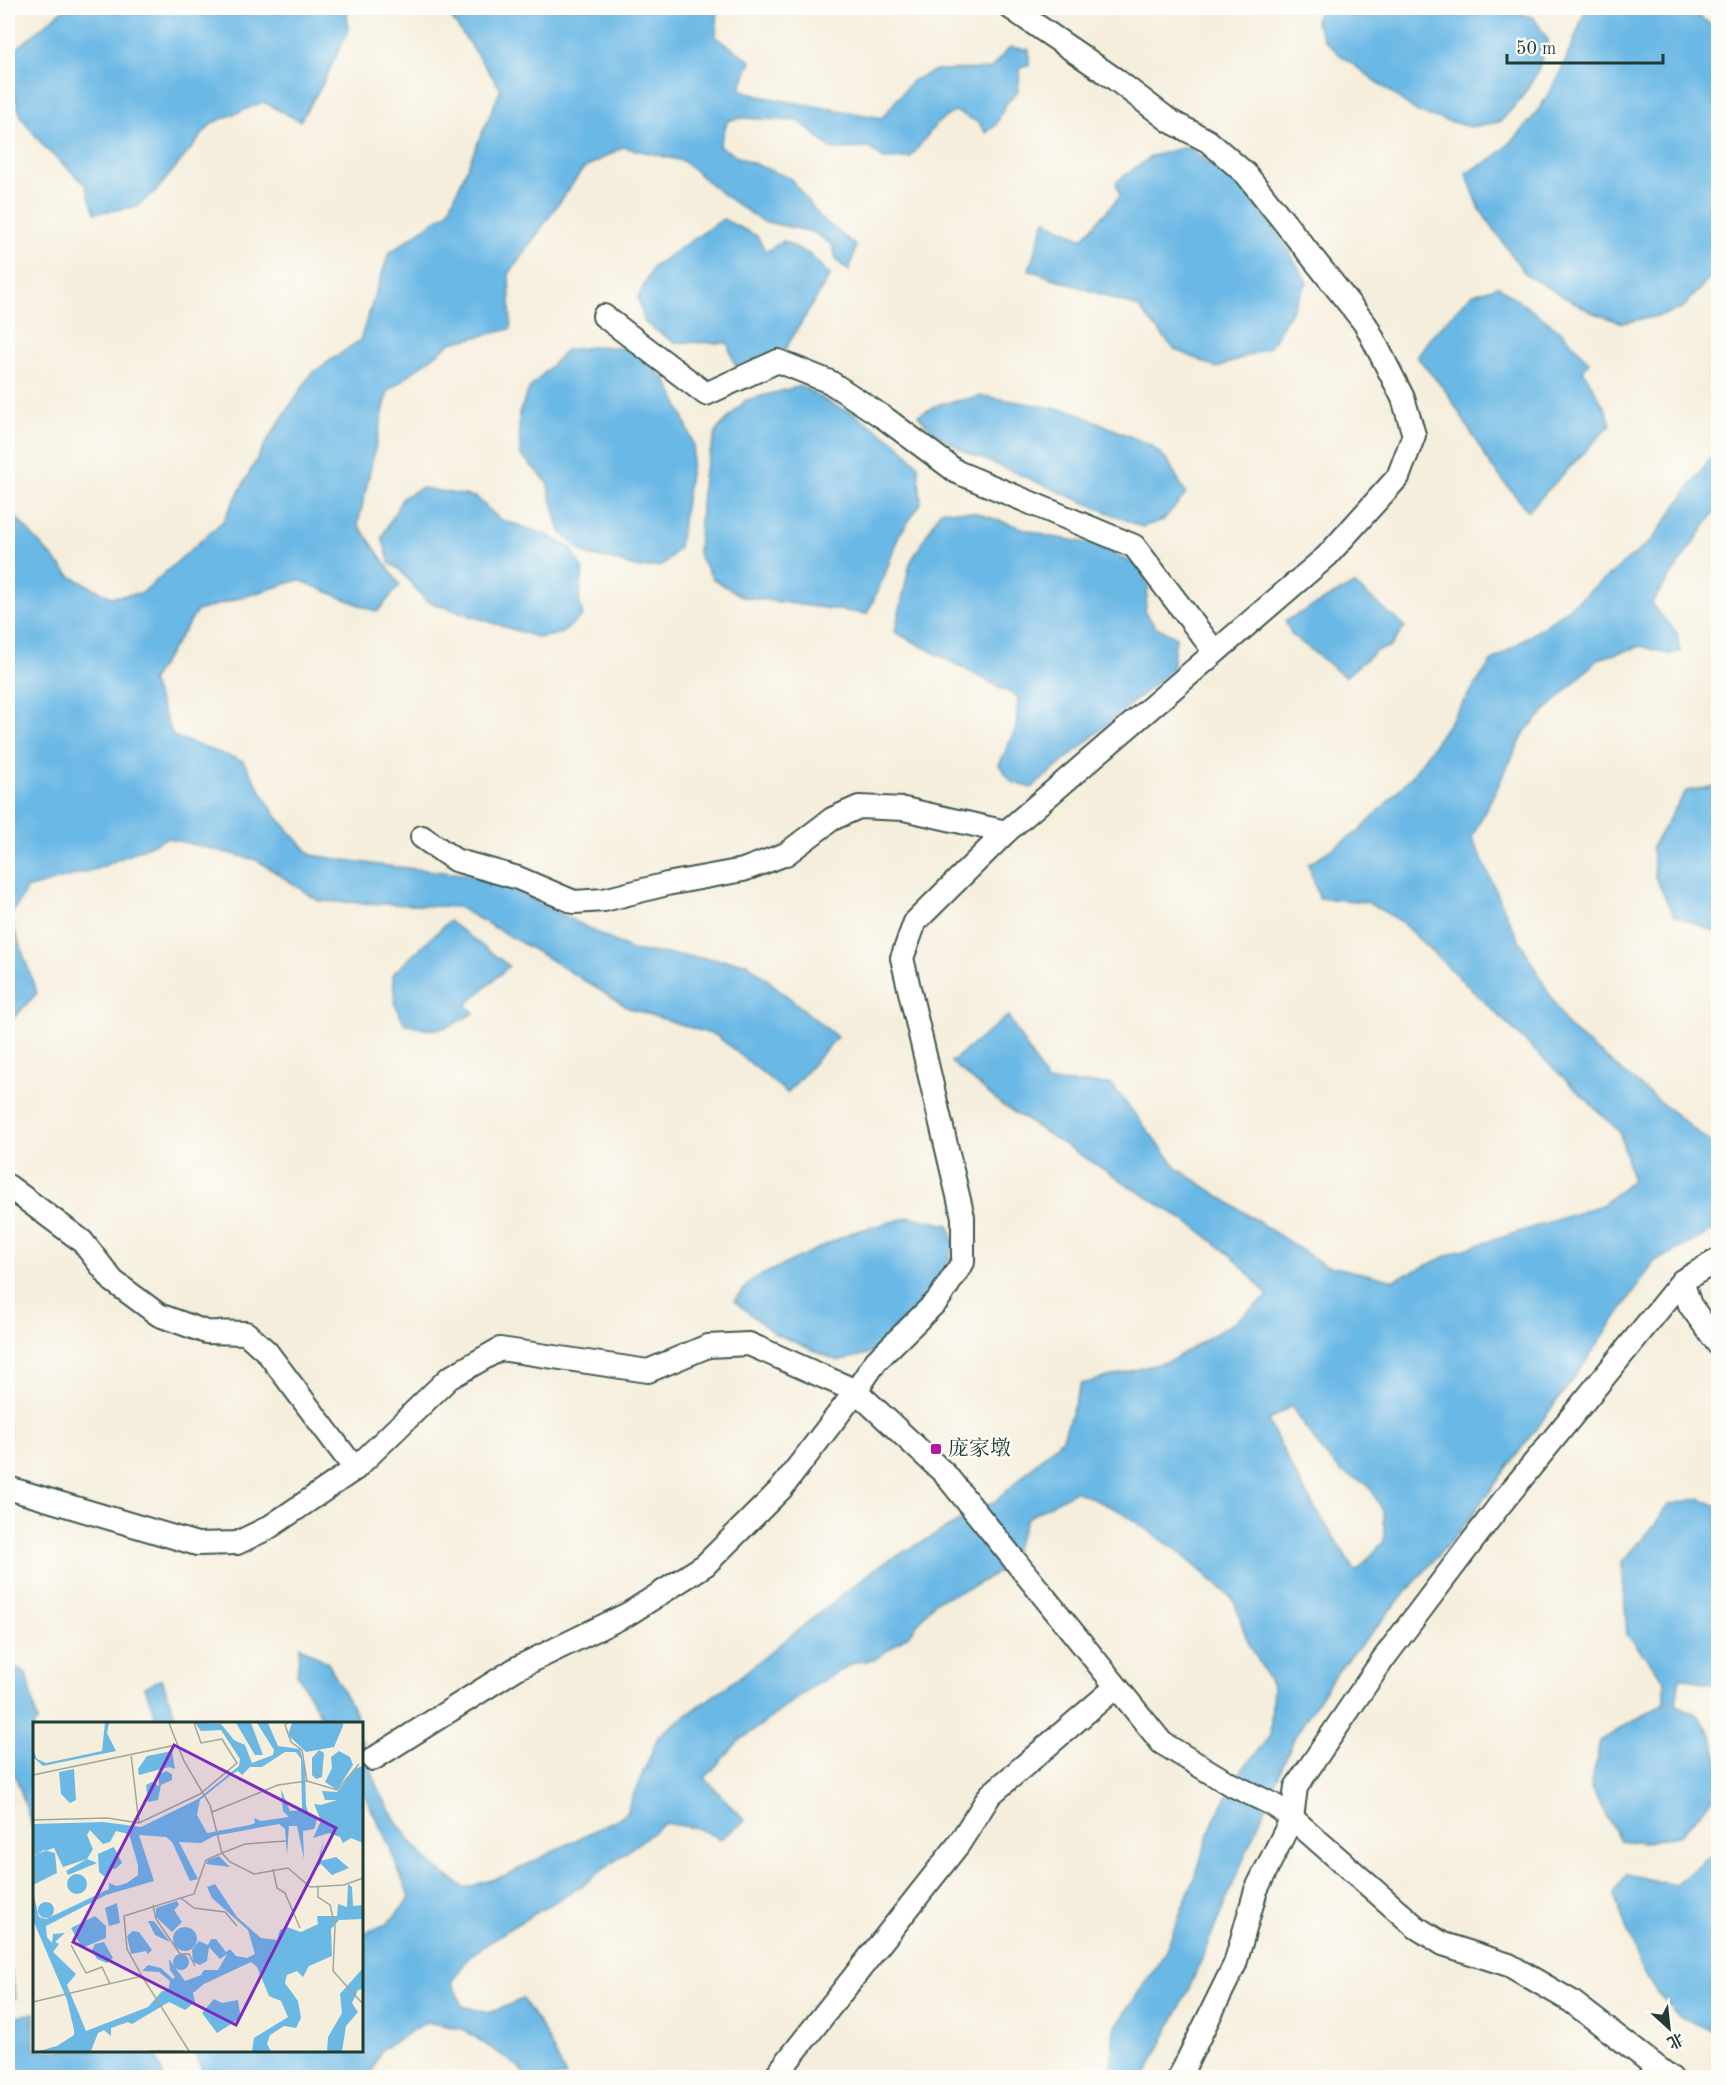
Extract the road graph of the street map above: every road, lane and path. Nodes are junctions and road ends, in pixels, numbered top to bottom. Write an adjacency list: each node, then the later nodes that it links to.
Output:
1 (1011, 8): 3 (street)
2 (604, 316): 3 (street)
3 (1215, 652): 4 (street)
4 (1006, 832): 5 (street); 10 (street)
5 (422, 837)
6 (8, 1186): 11 (street)
7 (1719, 1260): 8 (street)
8 (1682, 1281): 9 (street); 15 (street)
9 (1719, 1344)
10 (856, 1390): 11 (street); 13 (street); 14 (street)
11 (355, 1469): 12 (street)
12 (8, 1488)
13 (1116, 1687): 15 (street); 16 (street)
14 (373, 1759)
15 (1292, 1818): 17 (street); 18 (street)
16 (774, 2078)
17 (1179, 2078)
18 (1671, 2078)

